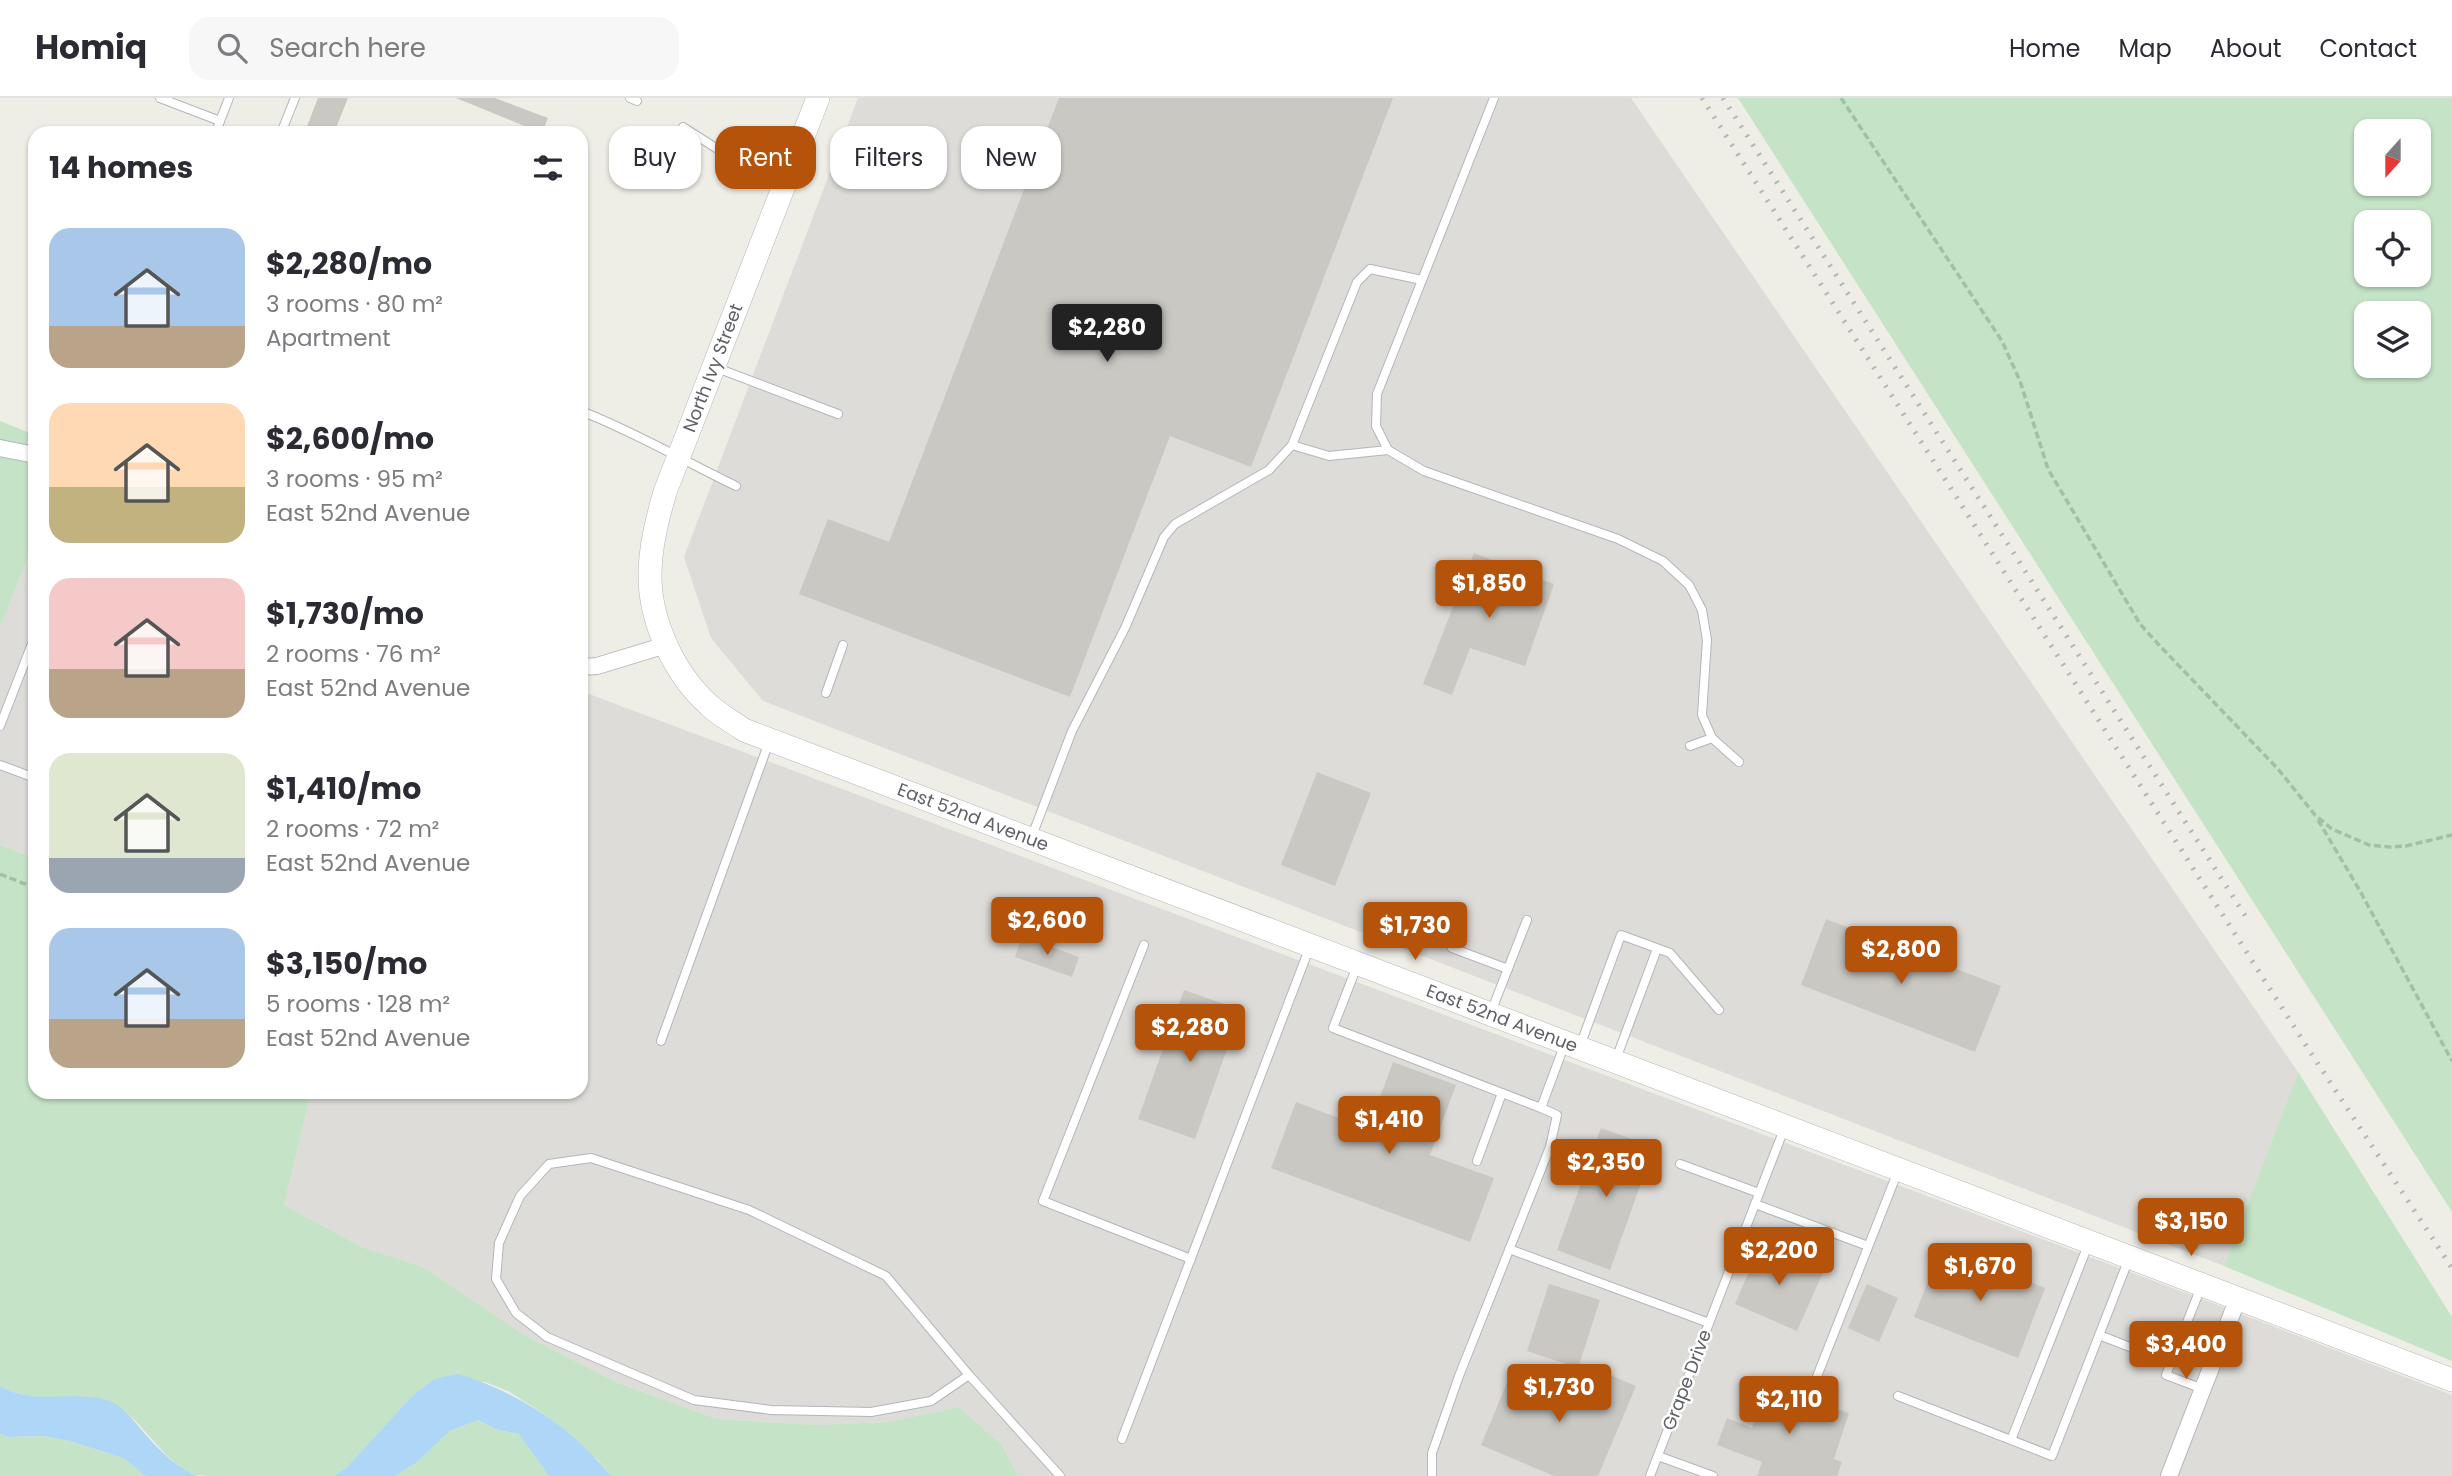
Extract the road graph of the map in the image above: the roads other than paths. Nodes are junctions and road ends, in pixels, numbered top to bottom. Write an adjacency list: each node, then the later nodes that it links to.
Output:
1 (160, 98): 6 (lane)
2 (229, 98): 6 (lane)
3 (295, 98): 8 (lane)
4 (818, 98): 9 (street, North Ivy Street)
5 (1494, 98): 11 (lane)
6 (220, 121): 7 (lane)
7 (218, 126)
8 (284, 126)
9 (807, 126)
10 (783, 189): 12 (street, North Ivy Street)
11 (1422, 280): 15 (lane); 17 (lane)
12 (714, 367): 14 (lane); 19 (street, North Ivy Street)
13 (588, 414): 19 (lane)
14 (838, 414)
15 (1292, 445): 17 (lane); 33 (lane)
16 (0, 448): 18 (street)
17 (1388, 450): 27 (lane)
18 (28, 454)
19 (678, 458): 20 (lane); 21 (street, North Ivy Street)
20 (736, 485)
21 (666, 645): 24 (street); 28 (street, East 52nd Avenue)
22 (844, 645): 25 (lane)
23 (28, 654): 26 (lane)
24 (588, 667)
25 (827, 692)
26 (0, 726)
27 (1712, 738): 29 (lane); 30 (lane)
28 (770, 740): 33 (street, East 52nd Avenue); 43 (lane)
29 (1690, 746)
30 (1739, 762)
31 (0, 765): 32 (lane)
32 (28, 775)
33 (1031, 839): 36 (street, East 52nd Avenue)
34 (1527, 920): 40 (lane)
35 (1144, 945): 58 (lane)
36 (1310, 946): 39 (street, East 52nd Avenue); 58 (lane)
37 (1452, 948): 40 (lane)
38 (1657, 949): 41 (lane); 44 (lane); 45 (lane)
39 (1358, 964): 42 (street, East 52nd Avenue); 46 (lane)
40 (1508, 969): 42 (lane)
41 (1719, 1010)
42 (1490, 1015): 44 (street, East 52nd Avenue)
43 (661, 1041)
44 (1572, 1046): 45 (street, East 52nd Avenue); 47 (lane)
45 (1615, 1062): 48 (street, East 52nd Avenue)
46 (1502, 1093): 47 (lane); 49 (lane)
47 (1541, 1108): 56 (lane)
48 (1785, 1127): 51 (street, East 52nd Avenue); 52 (lane, Grape Drive)
49 (1477, 1161)
50 (1680, 1164): 52 (lane)
51 (1899, 1170): 54 (street, East 52nd Avenue); 55 (lane)
52 (1759, 1193): 53 (lane, Grape Drive)
53 (1755, 1204): 55 (lane); 61 (lane, Grape Drive)
54 (2089, 1242): 57 (street, East 52nd Avenue); 70 (lane)
55 (1868, 1246): 65 (lane)
56 (1509, 1249): 61 (lane); 73 (lane)
57 (2129, 1258): 59 (street, East 52nd Avenue); 62 (lane)
58 (1191, 1259): 69 (lane)
59 (2202, 1285): 60 (street, East 52nd Avenue); 63 (lane)
60 (2238, 1298): 66 (street, East 52nd Avenue); 67 (street)
61 (1709, 1322): 71 (lane, Grape Drive)
62 (2099, 1335): 63 (lane); 70 (lane)
63 (2171, 1363): 67 (lane)
64 (969, 1375): 64 (lane); 72 (lane)
65 (1816, 1380)
66 (2452, 1380)
67 (2203, 1389): 76 (street)
68 (1898, 1396): 70 (lane)
69 (1122, 1438)
70 (2011, 1440)
71 (1658, 1456): 74 (lane, Grape Drive); 75 (lane)
72 (1060, 1476)
73 (1432, 1476)
74 (1650, 1476)
75 (1713, 1476)
76 (2169, 1476)

